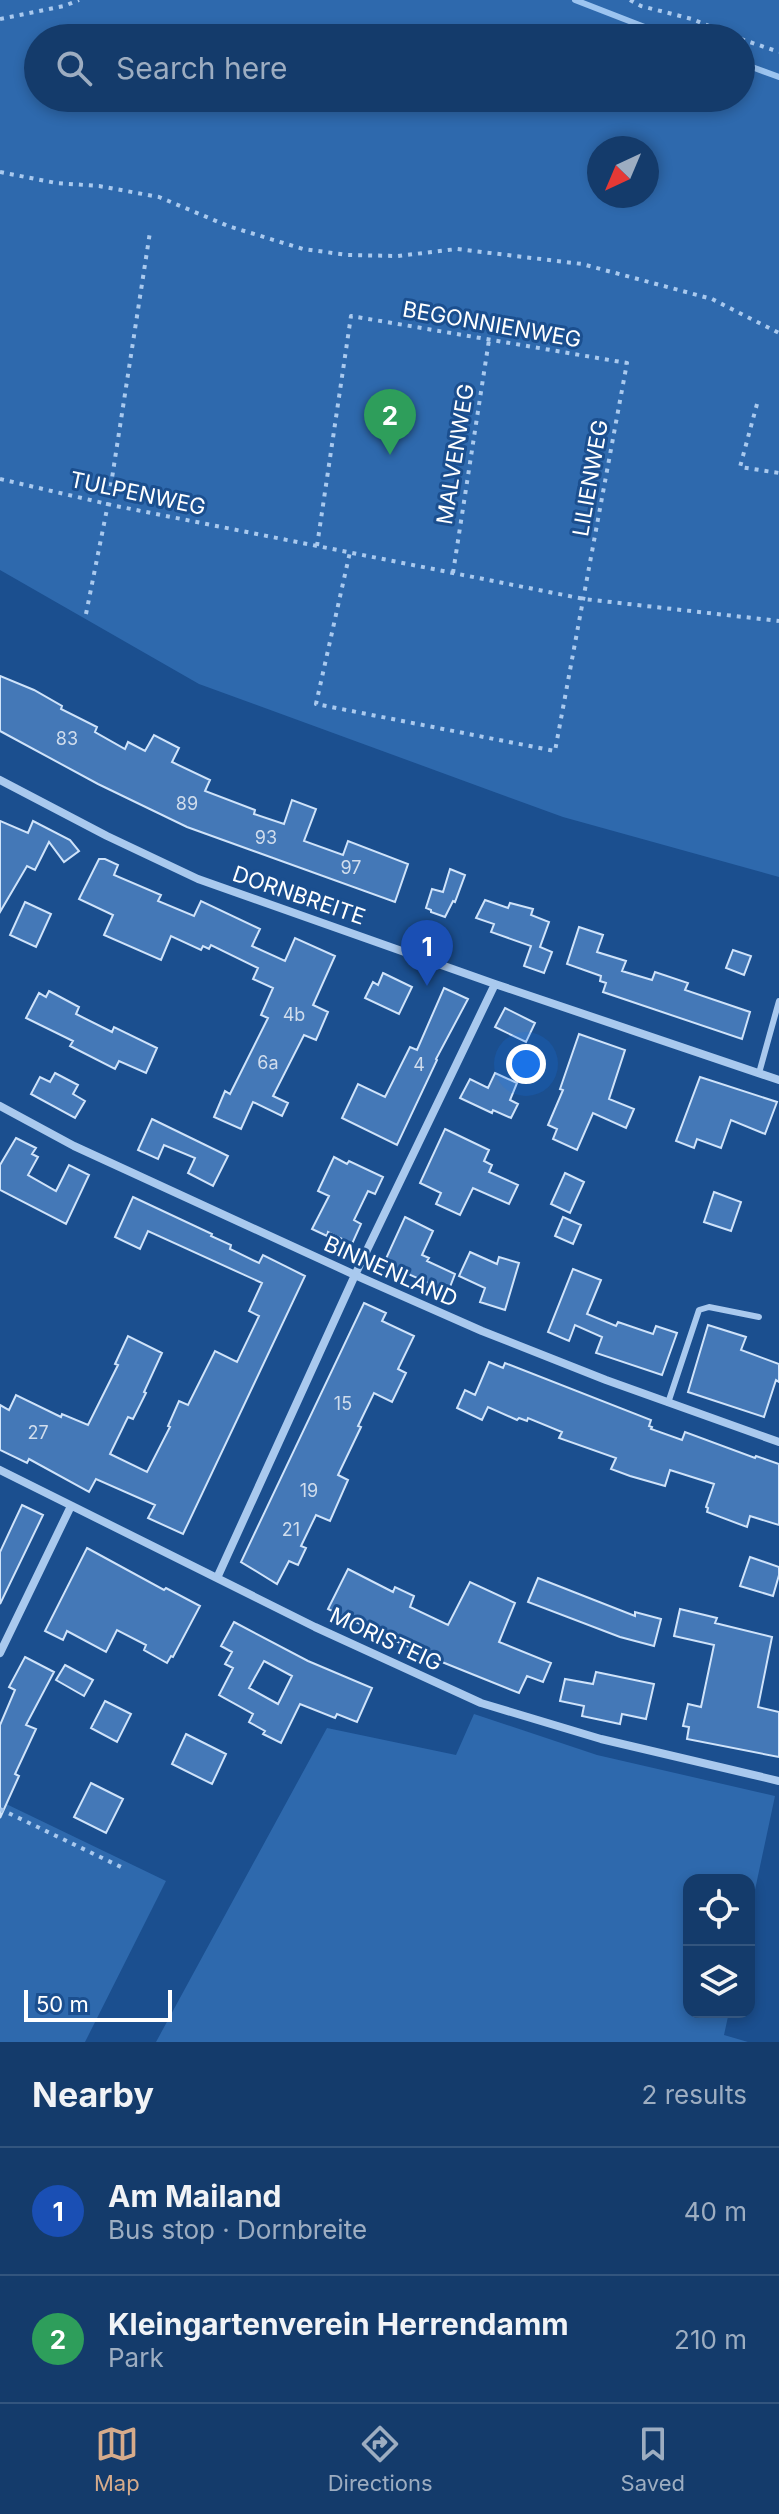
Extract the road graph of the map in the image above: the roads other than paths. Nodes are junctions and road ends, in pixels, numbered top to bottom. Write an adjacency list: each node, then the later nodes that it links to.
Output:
1 (0, 780): 2 (street, DORNBREITE)
2 (495, 984): 4 (street, DORNBREITE); 7 (street)
3 (779, 1001): 4 (lane)
4 (759, 1073): 5 (street, DORNBREITE)
5 (779, 1080)
6 (0, 1106): 7 (street, BINNENLAND)
7 (355, 1275): 9 (street, BINNENLAND); 13 (street)
8 (759, 1317): 9 (lane)
9 (668, 1403): 10 (street, BINNENLAND)
10 (779, 1442)
11 (0, 1470): 12 (street, MORISTEIG)
12 (71, 1506): 13 (street, MORISTEIG); 14 (street)
13 (217, 1578): 15 (street, MORISTEIG)
14 (0, 1653)
15 (779, 1781)

